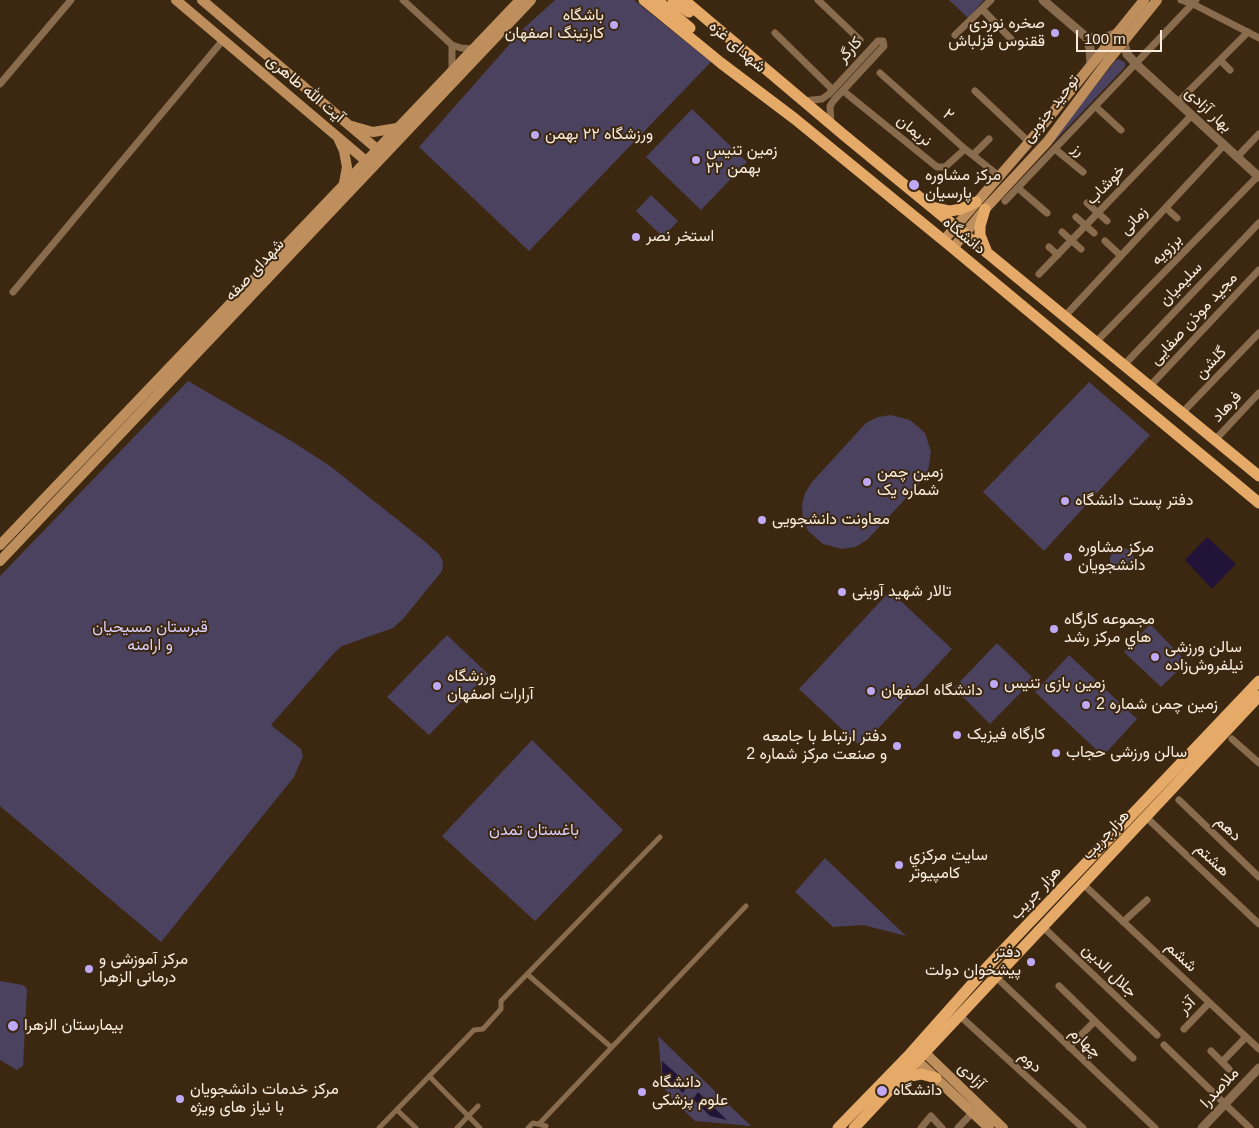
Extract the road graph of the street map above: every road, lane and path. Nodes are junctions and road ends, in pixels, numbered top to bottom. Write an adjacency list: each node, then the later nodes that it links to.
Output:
1 (71, 0): 37 (street)
2 (176, 0): 26 (main road, آیت الله طاهری)
3 (202, 0): 47 (main road, آیت الله طاهری)
4 (403, 0): 28 (street)
5 (520, 0): 29 (main road, شهدای صفه)
6 (531, 0): 63 (main road, شهدای صفه)
7 (644, 0): 46 (main road, دانشگاه)
8 (657, 0): 46 (main road, شهدای غزه)
9 (673, 0): 42 (main road, شهدای غزه)
10 (684, 0): 42 (main road, دانشگاه)
11 (818, 0): 27 (street)
12 (991, 0): 18 (street)
13 (1043, 0): 22 (street)
14 (1144, 0): 23 (main road, توحید جنوبی)
15 (1157, 0): 23 (main road, توحید جنوبی)
16 (1181, 0): 17 (street)
17 (1194, 2): 19 (street); 32 (street)
18 (982, 9): 21 (street); 25 (street)
19 (1248, 32): 24 (street); 31 (street)
20 (775, 33): 39 (street)
21 (955, 35)
22 (1086, 37): 23 (street); 33 (street)
23 (1120, 37): 30 (main road, توحید جنوبی); 32 (street, بهار آزادی); 33 (main road, توحید جنوبی)
24 (1259, 38)
25 (1011, 39)
26 (223, 40): 52 (main road, آیت الله طاهری); 95 (street)
27 (860, 40)
28 (452, 45): 29 (street); 34 (street)
29 (472, 49): 34 (main road, شهدای صفه)
30 (1112, 56): 32 (street, بهار آزادی); 55 (main road, توحید جنوبی)
31 (1220, 60): 35 (street); 43 (street)
32 (1136, 64): 43 (street, بهار آزادی); 44 (street)
33 (1091, 65): 38 (main road, توحید جنوبی)
34 (452, 70): 49 (main road, شهدای صفه)
35 (1230, 70)
36 (880, 73): 58 (street, ۲)
37 (0, 84)
38 (1072, 89): 54 (main road, توحید جنوبی); 55 (main road)
39 (833, 90): 42 (street, کارگر); 48 (street, کارگر)
40 (975, 91): 54 (street)
41 (847, 94): 58 (street, نریمان)
42 (803, 101): 48 (main road, دانشگاه)
43 (1178, 102): 45 (street, بهار آزادی)
44 (1096, 106): 50 (street); 59 (street)
45 (1192, 115): 56 (street, بهار آزادی); 75 (street, خوشاب)
46 (795, 119): 87 (main road, دانشگاه)
47 (347, 124): 49 (main road, آیت الله طاهری); 52 (main road); 57 (main road, آیت الله طاهری)
48 (831, 125): 71 (main road, دانشگاه)
49 (398, 128): 57 (main road, شهدای صفه)
50 (1121, 130)
51 (1259, 134): 61 (street)
52 (337, 136): 62 (main road, آیت الله طاهری); 67 (main road)
53 (989, 139): 60 (street)
54 (1029, 142): 65 (main road, توحید جنوبی)
55 (1045, 144): 72 (main road, توحید جنوبی)
56 (1224, 145): 61 (street, بهار آزادی); 73 (street, زمانی)
57 (377, 149): 62 (main road, شهدای صفه); 63 (main road)
58 (965, 149): 60 (street, ۲)
59 (1055, 149): 64 (street, رز); 68 (street)
60 (973, 155): 65 (street, ۲)
61 (1237, 157): 66 (street, بهار آزادی)
62 (366, 161): 63 (main road); 67 (main road, شهدای صفه)
63 (378, 161): 105 (main road, شهدای صفه)
64 (1083, 172)
65 (999, 176): 72 (main road, توحید جنوبی)
66 (1258, 177): 98 (street, برزویه)
67 (344, 184): 104 (main road, شهدای صفه)
68 (1018, 188): 69 (street); 74 (street)
69 (1005, 202)
70 (1087, 204): 75 (street)
71 (930, 206): 72 (main road); 80 (main road, دانشگاه)
72 (980, 206): 80 (main road, توحید جنوبی); 84 (main road, توحید جنوبی); 90 (main road)
73 (1166, 208): 77 (street); 92 (street, زمانی)
74 (1046, 213)
75 (1098, 213): 78 (street); 81 (street, خوشاب)
76 (1076, 217): 81 (street)
77 (1177, 218)
78 (1107, 221)
79 (1259, 223): 99 (street, سلیمیان)
80 (955, 226): 84 (main road, دانشگاه); 87 (main road, توحید جنوبی)
81 (1086, 226): 83 (street); 85 (street, خوشاب)
82 (1062, 232): 85 (street)
83 (1094, 233)
84 (965, 234): 87 (main road, توحید جنوبی); 90 (main road, دانشگاه)
85 (1072, 241): 89 (street); 91 (street, خوشاب)
86 (1105, 241): 92 (street)
87 (948, 244): 107 (main road, دانشگاه)
88 (1049, 247): 91 (street)
89 (1081, 249)
90 (987, 252): 96 (main road, دانشگاه)
91 (1058, 255): 94 (street, خوشاب)
92 (1121, 256): 96 (street, زمانی)
93 (1259, 270): 100 (street, مجید موذن صفایی)
94 (1039, 274)
95 (13, 292)
96 (1065, 316): 98 (main road, دانشگاه)
97 (1259, 333): 102 (street, گلشن)
98 (1096, 342): 99 (main road, دانشگاه)
99 (1124, 365): 100 (main road, دانشگاه)
100 (1150, 386): 102 (main road, دانشگاه)
101 (1259, 393): 103 (street, فرهاد)
102 (1182, 413): 103 (main road, دانشگاه)
103 (1214, 440): 106 (main road, دانشگاه)
104 (80, 460): 105 (main road); 108 (main road, شهدای صفه)
105 (89, 468): 109 (main road, شهدای صفه)
106 (1259, 476)
107 (1259, 503)
108 (0, 545)
109 (0, 561)
110 (1259, 681): 112 (main road, هزار جریب)
111 (1259, 696): 112 (main road, هزارجریب)
112 (1233, 716): 116 (main road, هزارجریب); 119 (main road, هزار جریب)
113 (1232, 739): 114 (street)
114 (1259, 763)
115 (1179, 800): 118 (street, دهم)
116 (1146, 817): 120 (main road, هزارجریب); 124 (street, هشتم)
117 (660, 837): 126 (street)
118 (1259, 877)
119 (1071, 879): 120 (main road); 140 (main road, هزار جریب)
120 (1082, 886): 123 (street, ششم); 125 (main road, هزارجریب)
121 (1147, 900): 123 (street)
122 (746, 906): 136 (street)
123 (1123, 922): 129 (street, ششم)
124 (1259, 924)
125 (1043, 927): 127 (main road, هزارجریب); 133 (street, جلال الدین)
126 (527, 974): 136 (street); 146 (street)
127 (996, 977): 130 (main road, هزارجریب); 137 (street, چهارم)
128 (1059, 986): 131 (street)
129 (1209, 1003): 132 (street, آذر); 134 (street, ششم)
130 (959, 1015): 140 (main road, هزارجریب); 169 (street, دوم)
131 (1095, 1021): 137 (street); 141 (street)
132 (1184, 1029)
133 (1156, 1035)
134 (1246, 1037): 138 (street, ششم); 142 (street)
135 (1164, 1045): 150 (street)
136 (612, 1047): 154 (street)
137 (1069, 1047): 170 (street, چهارم)
138 (1259, 1049)
139 (1211, 1051): 142 (street)
140 (918, 1053): 147 (main road, هزارجریب); 148 (main road, آزادی); 162 (main road, هزار جریب); 168 (main road, آزادی)
141 (1133, 1058)
142 (1222, 1062): 144 (street)
143 (1259, 1068): 150 (street, ملاصدرا)
144 (1229, 1069)
145 (1259, 1075): 150 (street, ملاصدرا)
146 (429, 1076): 151 (street); 153 (street)
147 (901, 1078): 148 (main road); 163 (main road, هزارجریب)
148 (936, 1078): 152 (main road, آزادی)
149 (478, 1106): 153 (street)
150 (1226, 1106): 156 (street, ملاصدرا); 171 (street)
151 (397, 1110): 157 (street); 158 (street)
152 (972, 1113): 166 (street); 167 (main road, آزادی)
153 (468, 1116): 159 (street); 160 (street)
154 (539, 1124): 155 (street); 161 (street)
155 (546, 1126)
156 (1205, 1127)
157 (379, 1128)
158 (416, 1128)
159 (457, 1128)
160 (480, 1128)
161 (528, 1128)
162 (838, 1128)
163 (854, 1128)
164 (921, 1128): 165 (street)
165 (942, 1128)
166 (958, 1128)
167 (989, 1128)
168 (1003, 1128)
169 (1083, 1128)
170 (1156, 1128)
171 (1250, 1128)

